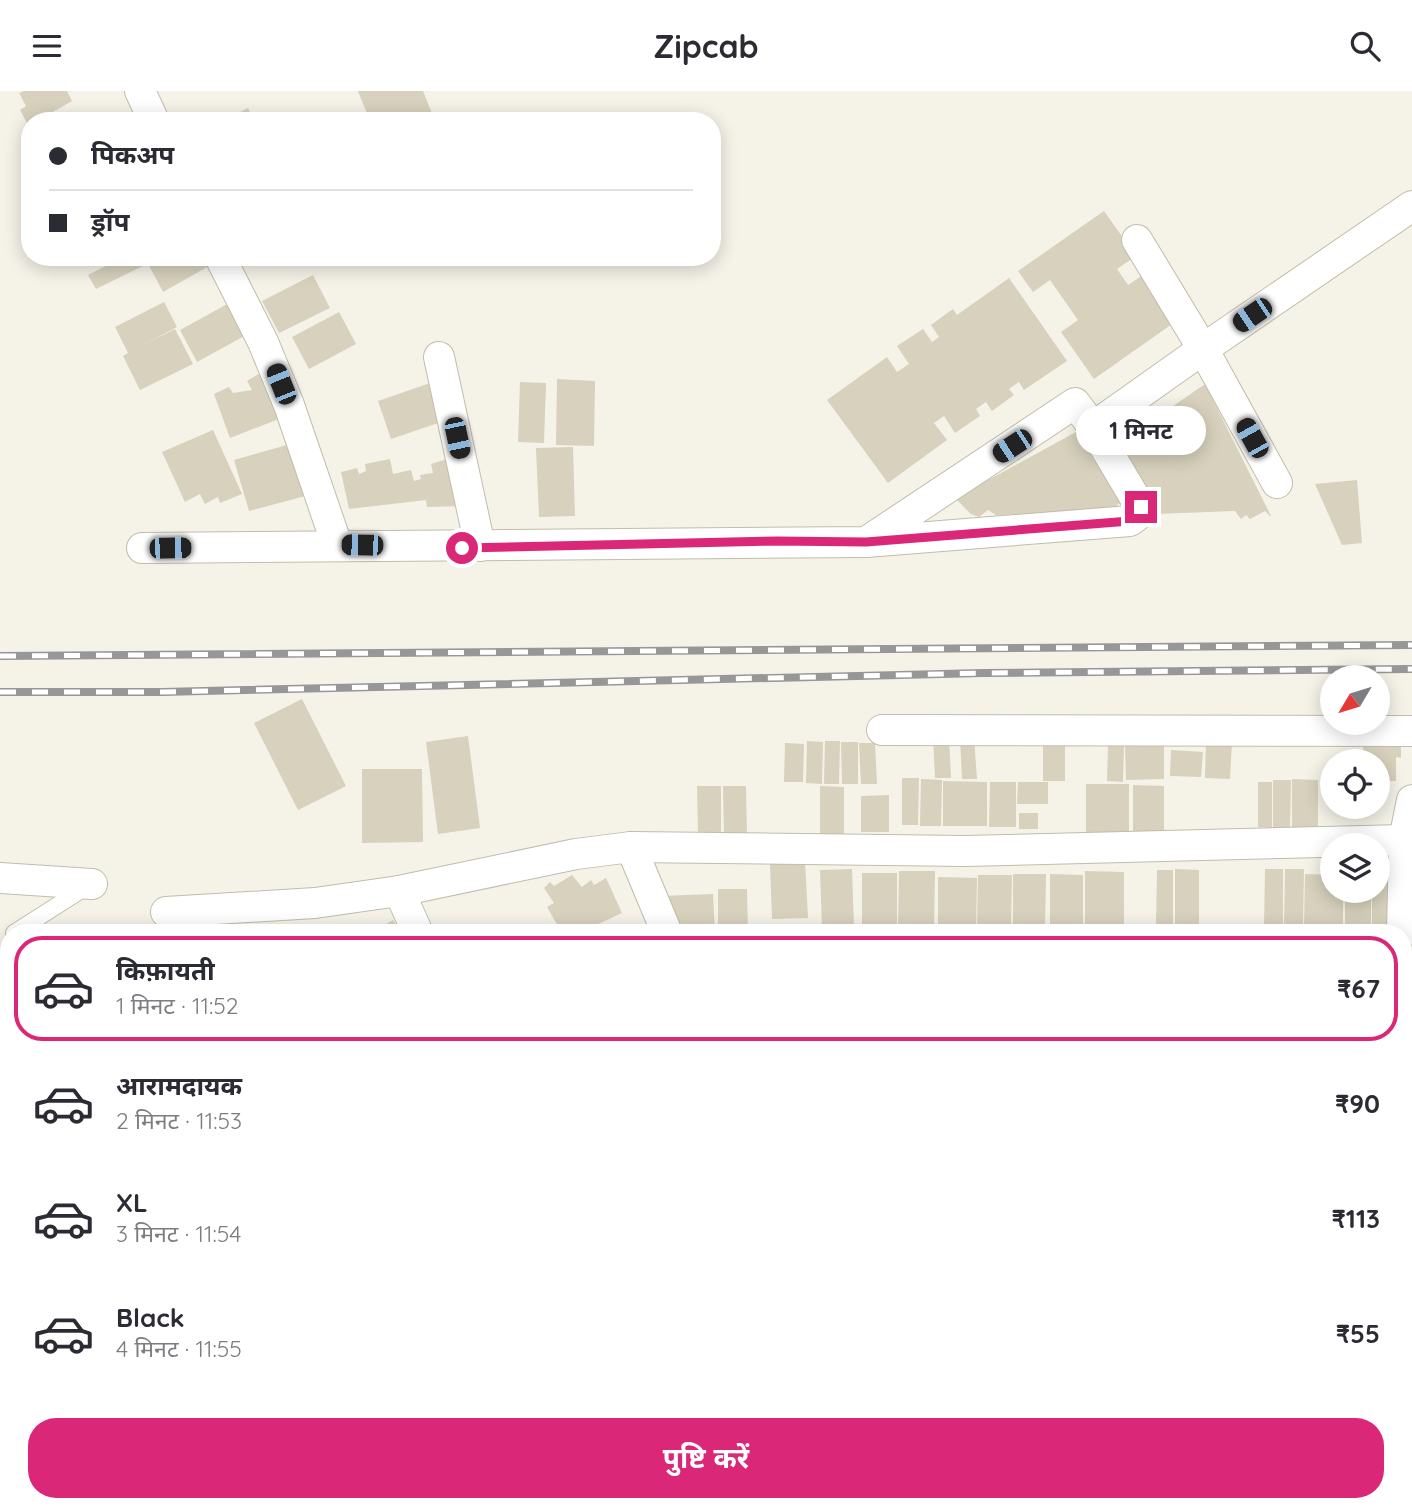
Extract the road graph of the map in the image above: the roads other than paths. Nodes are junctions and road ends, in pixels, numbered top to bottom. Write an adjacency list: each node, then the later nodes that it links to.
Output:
1 (140, 91): 2 (street)
2 (150, 112)
3 (1412, 206): 6 (street)
4 (1138, 240): 6 (street)
5 (225, 266): 11 (street)
6 (1203, 349): 8 (street); 9 (street)
7 (439, 357): 12 (street)
8 (1093, 427): 10 (street); 10 (street)
9 (1277, 483)
10 (866, 542): 12 (street)
11 (337, 545): 12 (street); 13 (street)
12 (480, 546)
13 (142, 548)
14 (882, 730): 15 (street)
15 (1412, 731)
16 (1412, 800): 17 (street)
17 (1404, 840): 18 (street); 26 (street)
18 (631, 848): 21 (street); 25 (street)
19 (0, 878): 20 (street)
20 (92, 884): 23 (lane)
21 (399, 891): 22 (street); 24 (street)
22 (166, 912)
23 (28, 924)
24 (414, 924)
25 (663, 924)
26 (1402, 924)

